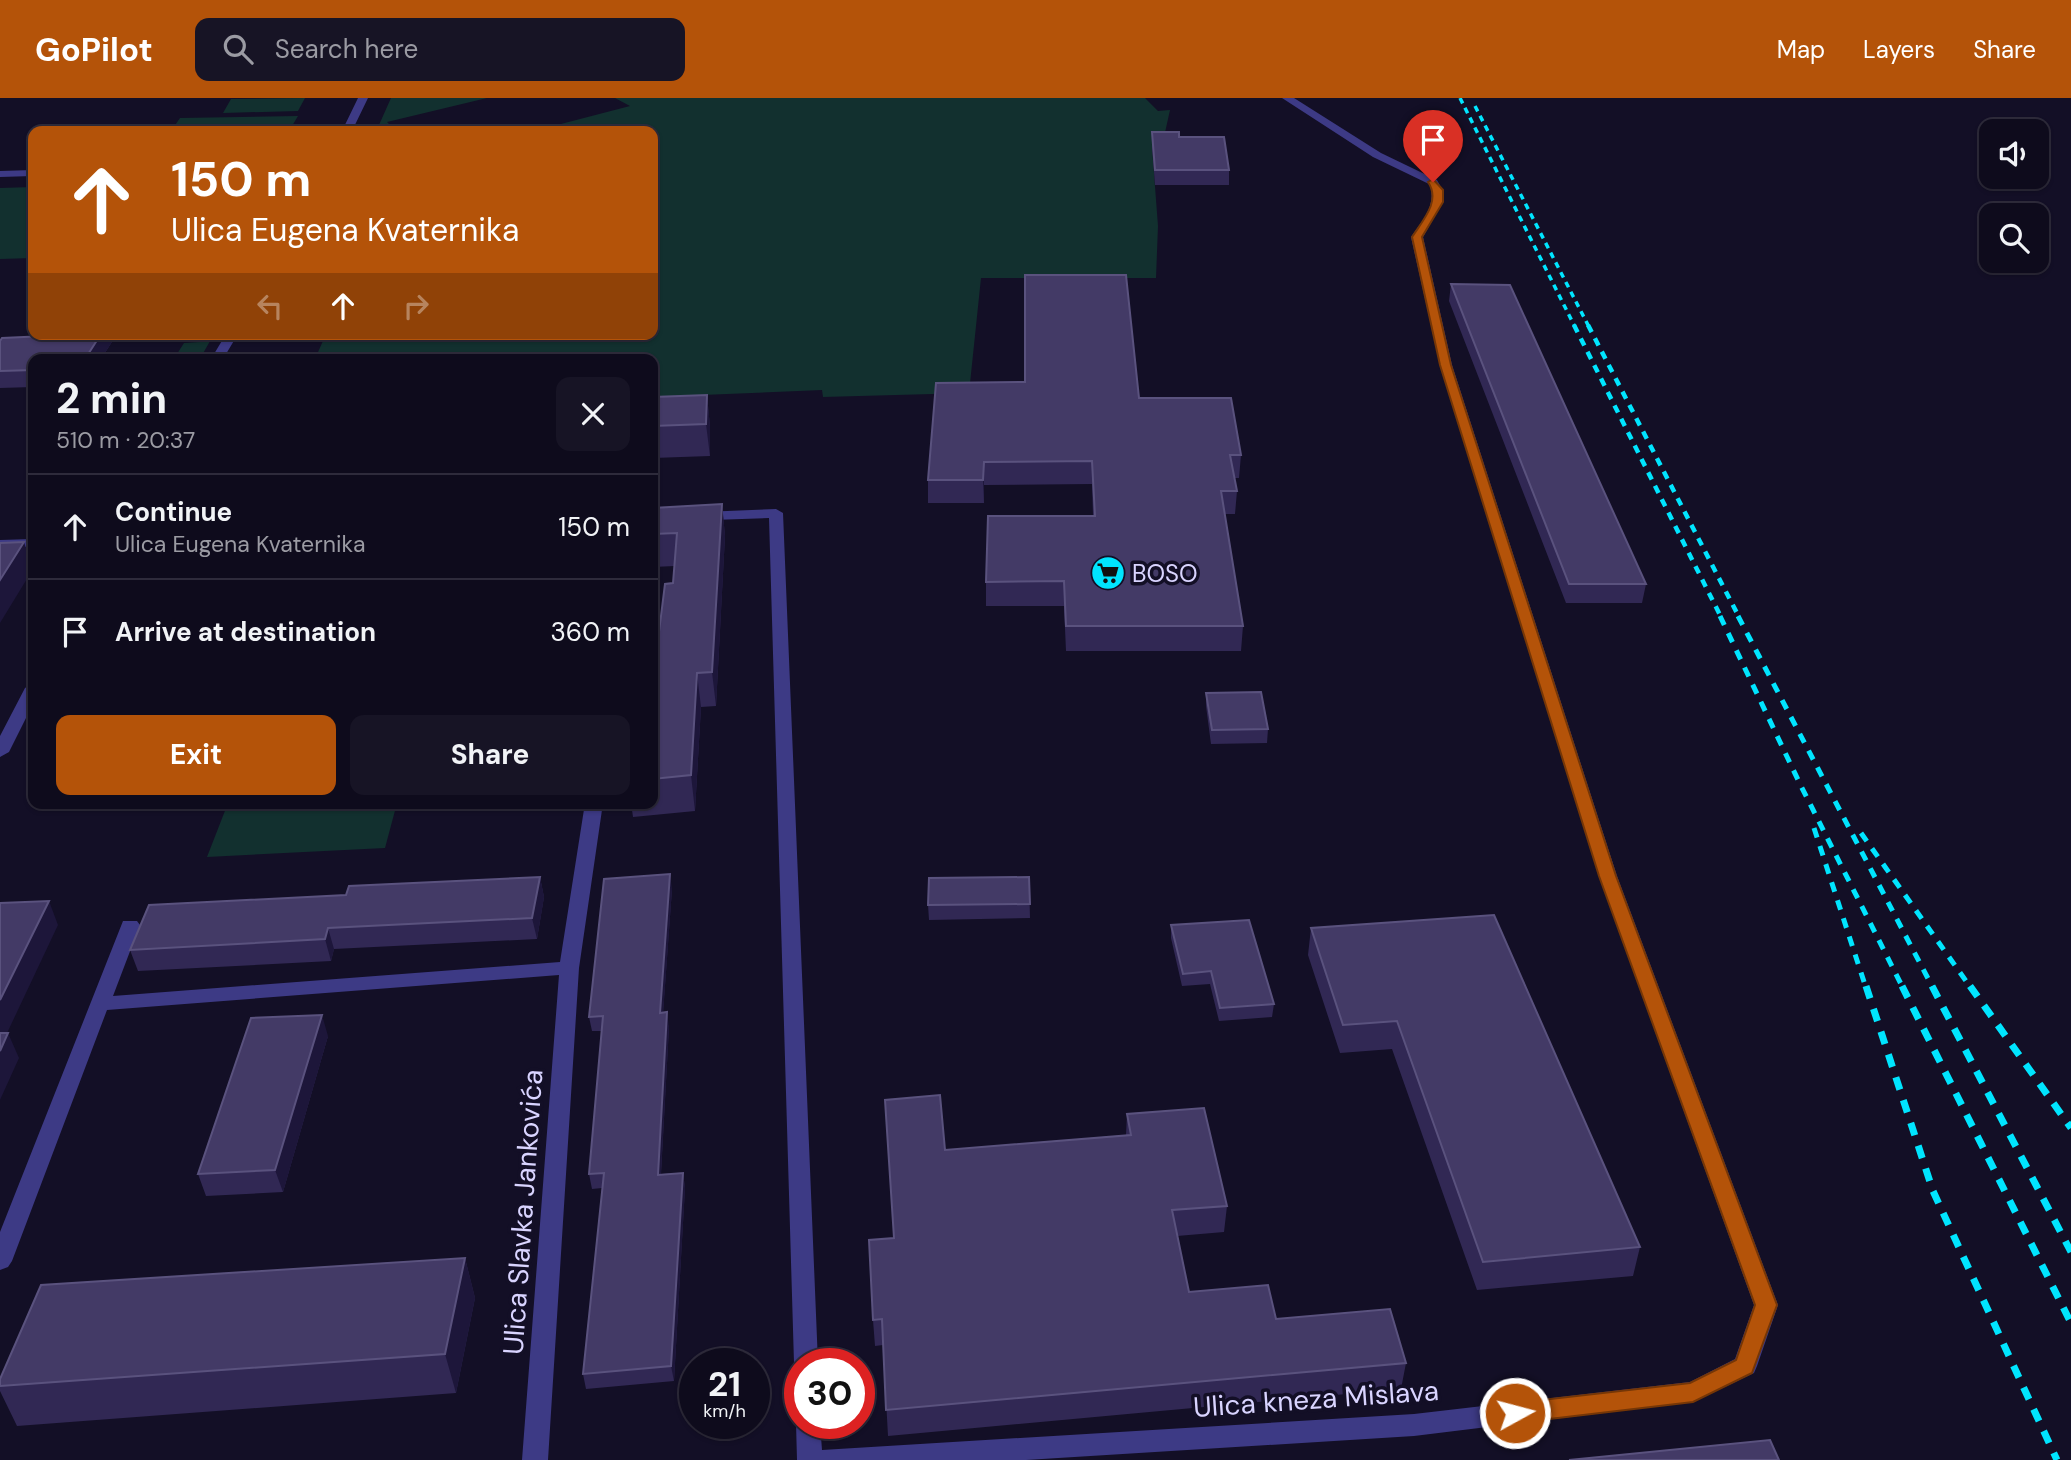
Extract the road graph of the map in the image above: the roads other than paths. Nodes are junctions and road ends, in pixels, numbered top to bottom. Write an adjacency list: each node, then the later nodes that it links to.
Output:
1 (363, 98): 3 (street)
2 (1287, 98): 20 (street, Ulica kneza Mislava)
3 (349, 126)
4 (28, 173): 5 (street)
5 (0, 174)
6 (658, 517): 16 (street)
7 (28, 542): 8 (street)
8 (0, 544)
9 (28, 698): 10 (street)
10 (0, 752)
11 (593, 809): 13 (street, Ulica Slavka Jankovića)
12 (130, 925): 14 (street)
13 (569, 968): 14 (street); 18 (street, Ulica Slavka Jankovića)
14 (98, 1004): 15 (street)
15 (0, 1261)
16 (805, 1348)
17 (809, 1439): 19 (street)
18 (535, 1460)
19 (810, 1460)
20 (824, 1460)

